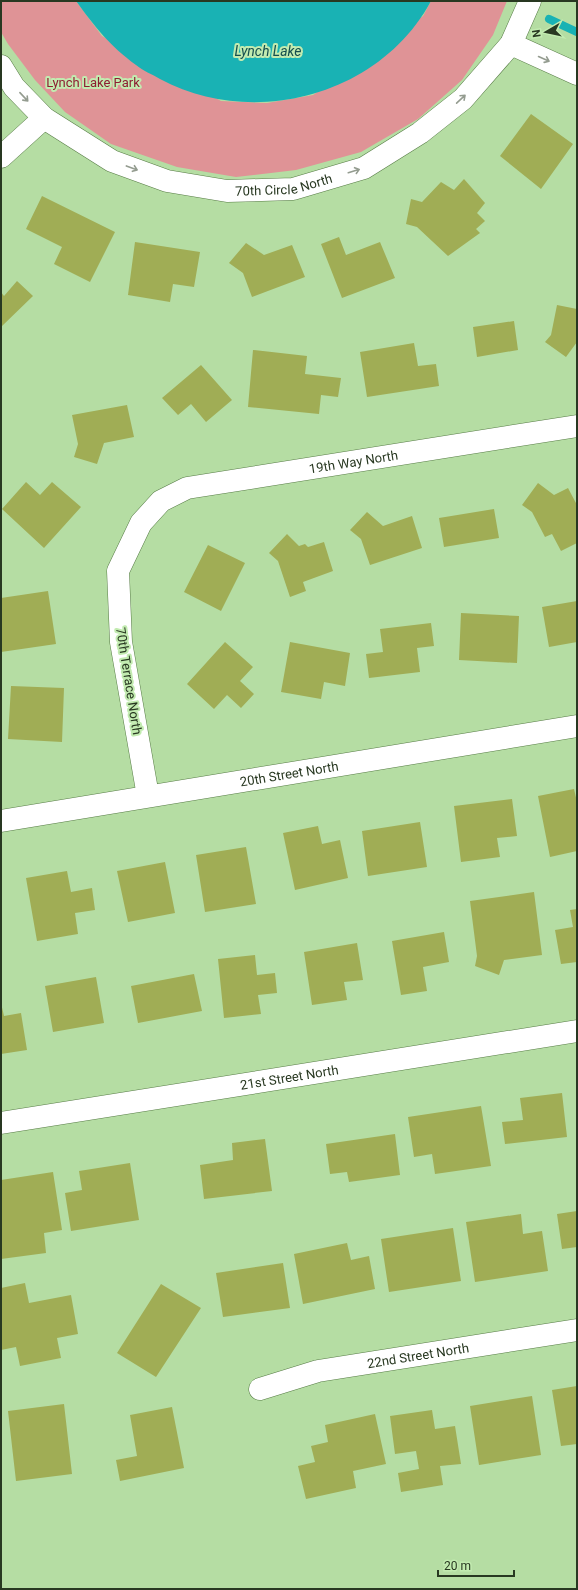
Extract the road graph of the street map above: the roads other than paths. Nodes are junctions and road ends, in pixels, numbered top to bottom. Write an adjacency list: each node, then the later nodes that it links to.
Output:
1 (530, 1): 2 (street, 70th Circle North)
2 (511, 44): 4 (street, one-way to 4); 5 (street, 70th Circle North, one-way to 2)
3 (1, 66): 5 (street, 70th Circle North, one-way to 5)
4 (577, 74)
5 (44, 118): 6 (street)
6 (1, 157)
7 (577, 426): 8 (street, 19th Way North)
8 (141, 523): 10 (street, 70th Terrace North)
9 (577, 726): 10 (street, 20th Street North)
10 (148, 796): 11 (street, 20th Street North)
11 (1, 821)
12 (577, 1031): 13 (street, 21st Street North)
13 (1, 1123)
14 (577, 1330): 15 (street, 22nd Street North)
15 (260, 1389)

